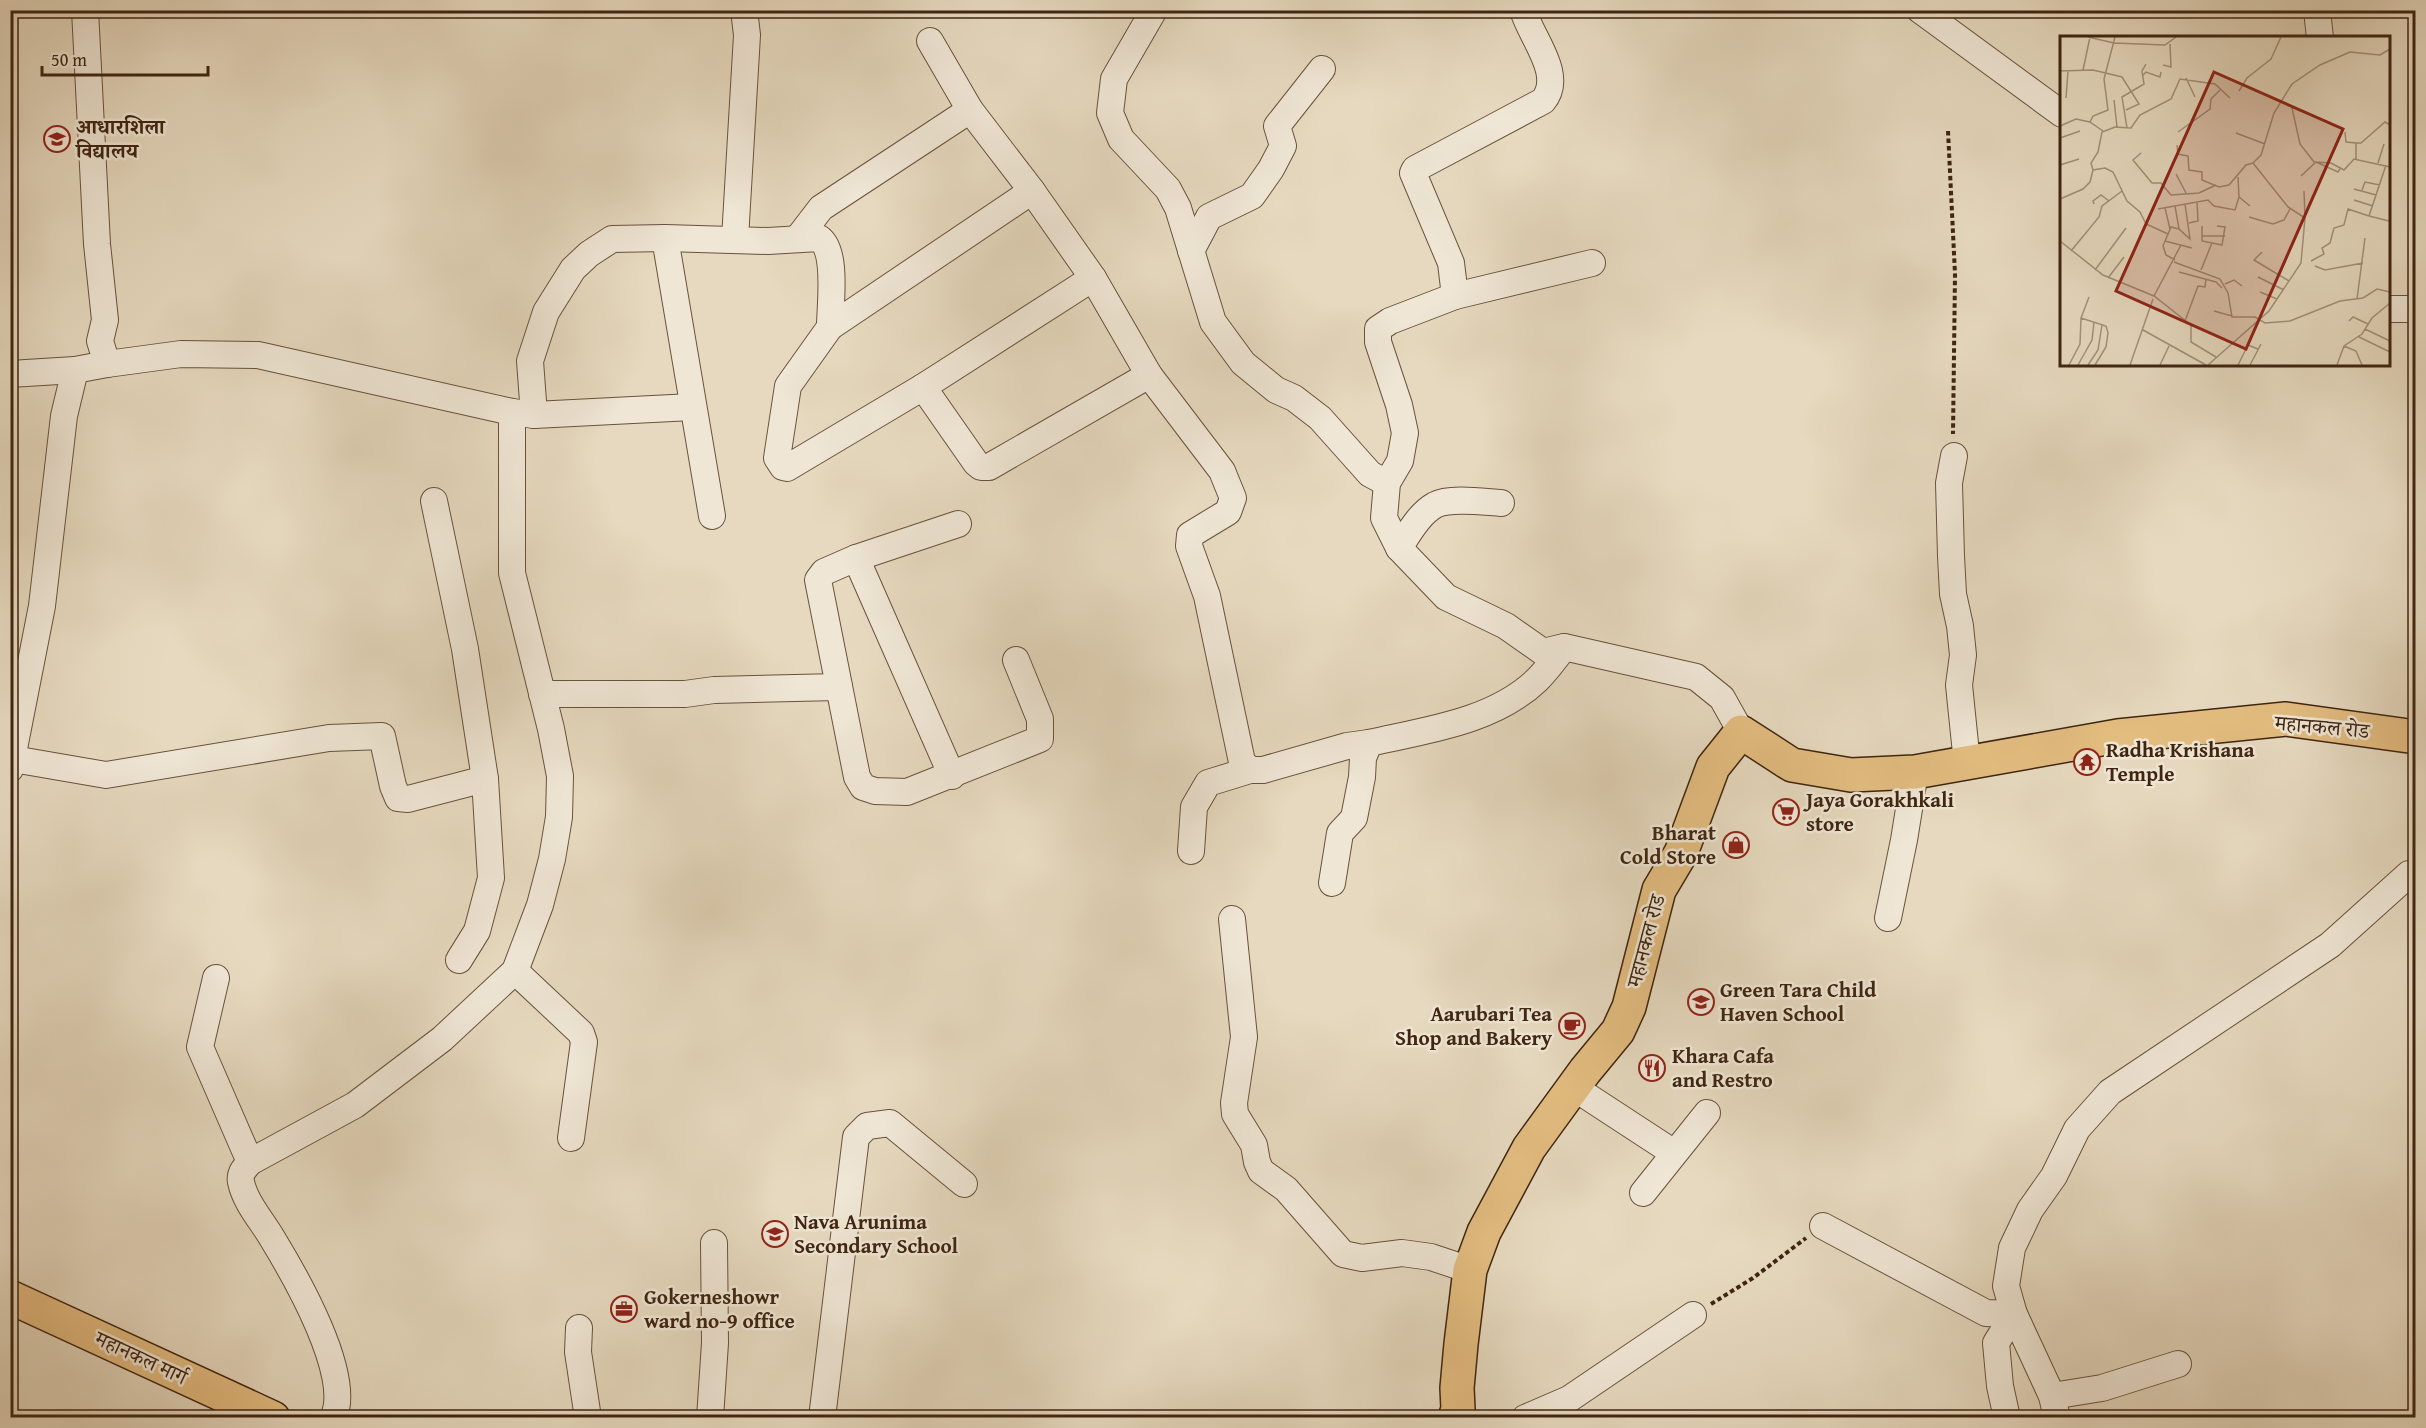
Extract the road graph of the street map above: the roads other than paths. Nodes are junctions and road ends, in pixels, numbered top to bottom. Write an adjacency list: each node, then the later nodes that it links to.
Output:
1 (85, 10): 23 (street)
2 (744, 10): 15 (street)
3 (1154, 10): 16 (street)
4 (1523, 10): 19 (street)
5 (1920, 10): 11 (street)
6 (2316, 10): 7 (street)
7 (2320, 36)
8 (930, 41): 10 (street)
9 (1322, 69): 16 (street)
10 (970, 110): 12 (street); 14 (street)
11 (2060, 113)
12 (1032, 190): 18 (street); 22 (street)
13 (665, 238): 15 (street); 28 (street); 29 (street)
14 (798, 238): 15 (street); 22 (street)
15 (735, 239)
16 (1191, 250): 31 (street)
17 (1592, 263): 19 (street)
18 (1093, 278): 26 (street); 27 (street)
19 (1455, 296): 31 (street)
20 (2390, 309): 21 (street)
21 (2415, 309)
22 (830, 327): 27 (street)
23 (106, 364): 24 (street); 29 (street)
24 (75, 370): 25 (street); 45 (street)
25 (10, 374)
26 (1149, 375): 27 (street); 47 (street)
27 (923, 387)
28 (692, 407): 29 (street); 34 (street)
29 (523, 414): 41 (street)
30 (1954, 456): 46 (street)
31 (1387, 483): 36 (street)
32 (434, 501): 50 (street)
33 (1501, 503): 36 (street)
34 (712, 516)
35 (958, 524): 37 (street)
36 (1399, 548): 38 (street)
37 (856, 558): 40 (street); 49 (street)
38 (1564, 647): 42 (street); 44 (street)
39 (1016, 660): 49 (street)
40 (839, 687): 41 (street); 49 (street)
41 (542, 694): 57 (street)
42 (1741, 732): 48 (main road, महानकल रोड); 59 (main road, महानकल रोड)
43 (2415, 737): 46 (main road, महानकल रोड)
44 (1369, 743): 47 (street); 53 (street)
45 (12, 764): 50 (street)
46 (1967, 764): 48 (main road, महानकल रोड)
47 (1250, 770): 51 (street)
48 (1915, 772): 54 (street)
49 (952, 776)
50 (485, 779): 56 (street)
51 (1191, 851)
52 (2409, 874): 70 (street)
53 (1332, 883)
54 (1888, 918)
55 (1232, 919): 68 (street)
56 (459, 960)
57 (515, 971): 61 (street); 63 (street)
58 (216, 978): 63 (street)
59 (1573, 1087): 62 (street); 68 (main road, महानकल रोड)
60 (1707, 1113): 62 (street)
61 (571, 1138)
62 (1674, 1153): 65 (street)
63 (250, 1162): 77 (street)
64 (964, 1184): 80 (street)
65 (1643, 1192)
66 (1824, 1226): 70 (street)
67 (714, 1243): 79 (street)
68 (1470, 1270): 81 (main road, महानकल रोड)
69 (10, 1297): 76 (main road, महानकल मार्ग)
70 (2014, 1314): 74 (street); 83 (street)
71 (1693, 1315): 75 (street)
72 (579, 1328): 78 (street)
73 (2178, 1364): 74 (street)
74 (2055, 1407)
75 (1572, 1408): 82 (street)
76 (273, 1418)
77 (333, 1418)
78 (588, 1418)
79 (710, 1418)
80 (822, 1418)
81 (1455, 1418)
82 (1525, 1418)
83 (2007, 1418)

